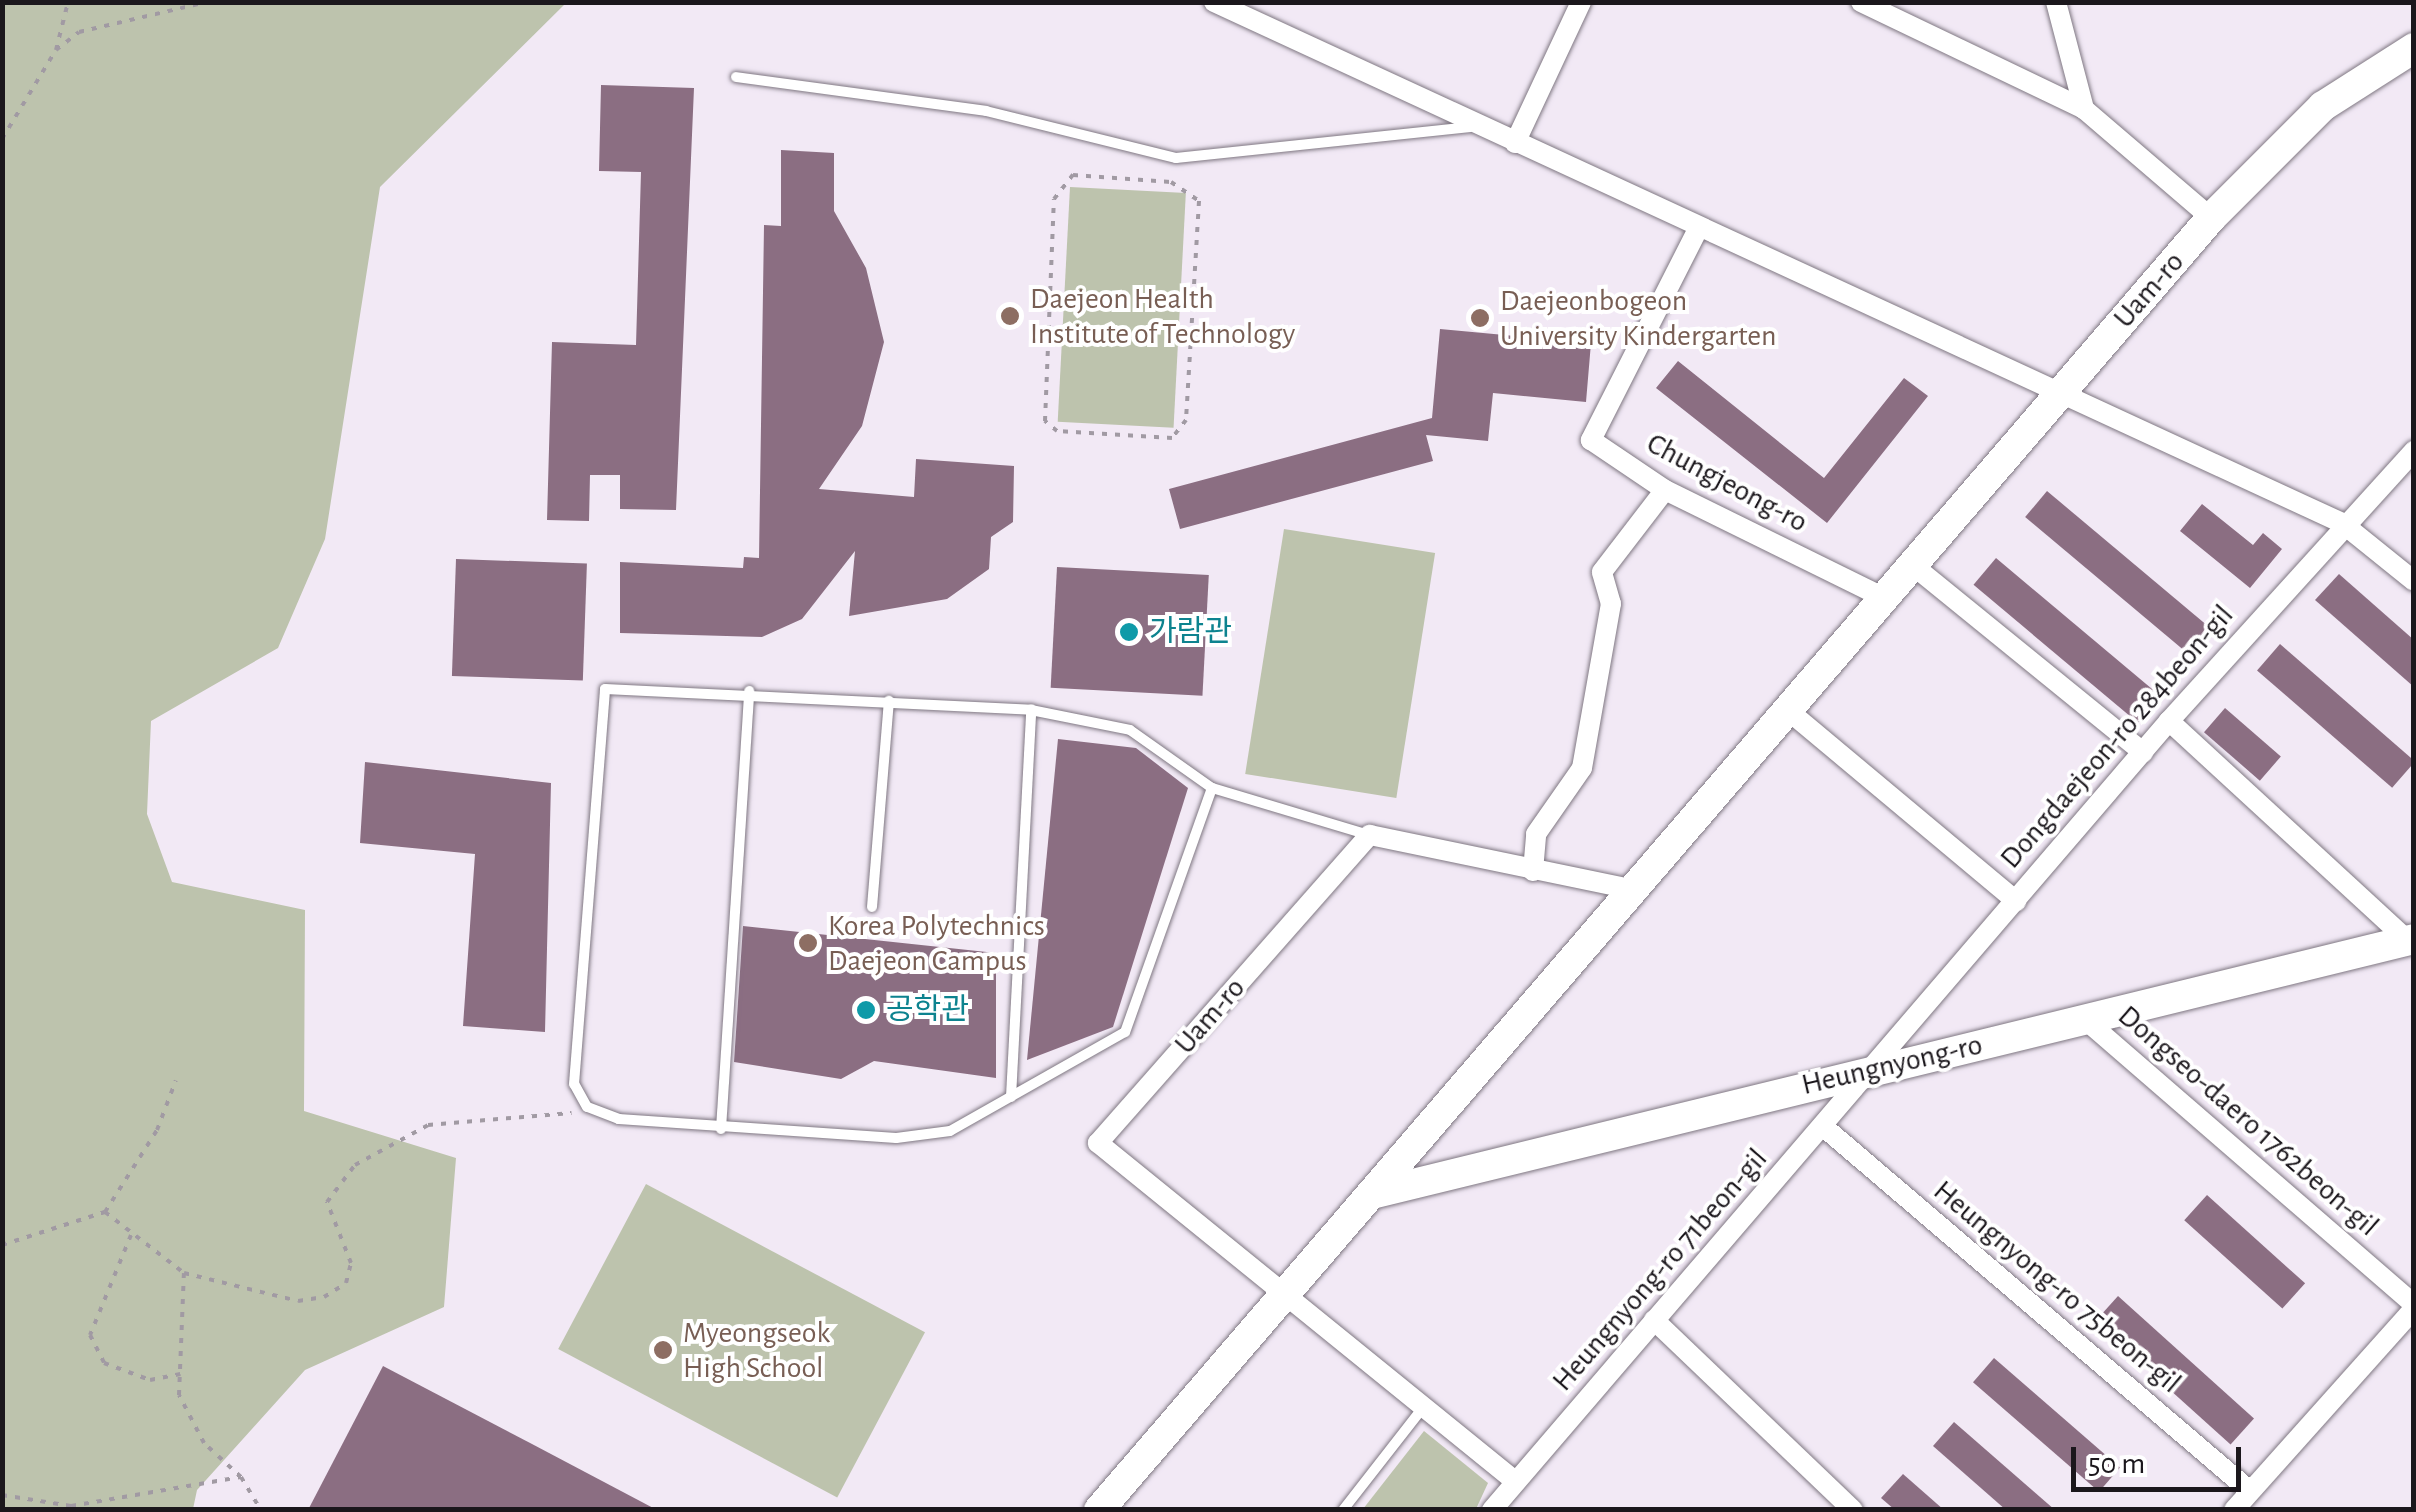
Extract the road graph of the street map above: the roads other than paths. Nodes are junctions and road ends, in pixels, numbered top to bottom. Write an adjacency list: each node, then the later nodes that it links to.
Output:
1 (1214, 2): 8 (street)
2 (1581, 2): 9 (street)
3 (1861, 2): 7 (street)
4 (2056, 2): 7 (street)
5 (2414, 48): 10 (main road, Uam-ro)
6 (736, 76): 8 (lane)
7 (2084, 108): 10 (street)
8 (1470, 126): 9 (street)
9 (1515, 143): 11 (street)
10 (2211, 218): 12 (main road, Uam-ro)
11 (1698, 230): 12 (street); 14 (street, Chungjeong-ro)
12 (2056, 397): 15 (street); 16 (main road, Uam-ro)
13 (2414, 451): 15 (street, Dongdaejeon-ro 284beon-gil)
14 (1664, 490): 18 (street, Chungjeong-ro); 27 (street)
15 (2342, 524): 17 (street); 23 (street, Dongdaejeon-ro 284beon-gil)
16 (1915, 567): 18 (main road, Uam-ro); 24 (street)
17 (2414, 581)
18 (1887, 600): 22 (main road, Uam-ro)
19 (750, 691): 20 (lane); 35 (lane); 35 (lane)
20 (890, 701): 21 (lane); 30 (lane)
21 (1031, 710): 25 (lane); 34 (lane)
22 (1790, 712): 28 (main road, Uam-ro); 29 (street)
23 (2169, 721): 24 (street, Dongdaejeon-ro 284beon-gil); 31 (street)
24 (2142, 752): 29 (street, Dongdaejeon-ro 284beon-gil)
25 (1212, 788): 26 (lane); 34 (lane)
26 (1370, 835): 27 (street); 38 (street, Uam-ro)
27 (1533, 871): 28 (street)
28 (1635, 890): 37 (main road, Uam-ro)
29 (2016, 901): 33 (street, Dongdaejeon-ro 284beon-gil)
30 (872, 907)
31 (2410, 940): 32 (main road, Heungnyong-ro)
32 (2088, 1022): 33 (main road, Heungnyong-ro); 39 (street, Dongseo-daero 1762beon-gil)
33 (1871, 1067): 36 (street, Heungnyong-ro 71beon-gil); 37 (main road, Heungnyong-ro)
34 (1011, 1097): 35 (lane)
35 (722, 1128)
36 (1824, 1128): 40 (street, Heungnyong-ro 71beon-gil); 43 (street, Heungnyong-ro 75beon-gil)
37 (1372, 1194): 38 (main road, Uam-ro)
38 (1282, 1296): 41 (street, Uam-ro); 44 (main road, Uam-ro)
39 (2414, 1306): 43 (street)
40 (1654, 1320): 42 (street, Heungnyong-ro 71beon-gil); 47 (street)
41 (1426, 1405): 42 (street, Uam-ro); 45 (lane)
42 (1515, 1481): 46 (street, Heungnyong-ro 71beon-gil)
43 (2250, 1491): 48 (street)
44 (1099, 1510)
45 (1342, 1510)
46 (1492, 1510)
47 (1854, 1510)
48 (2234, 1510)

